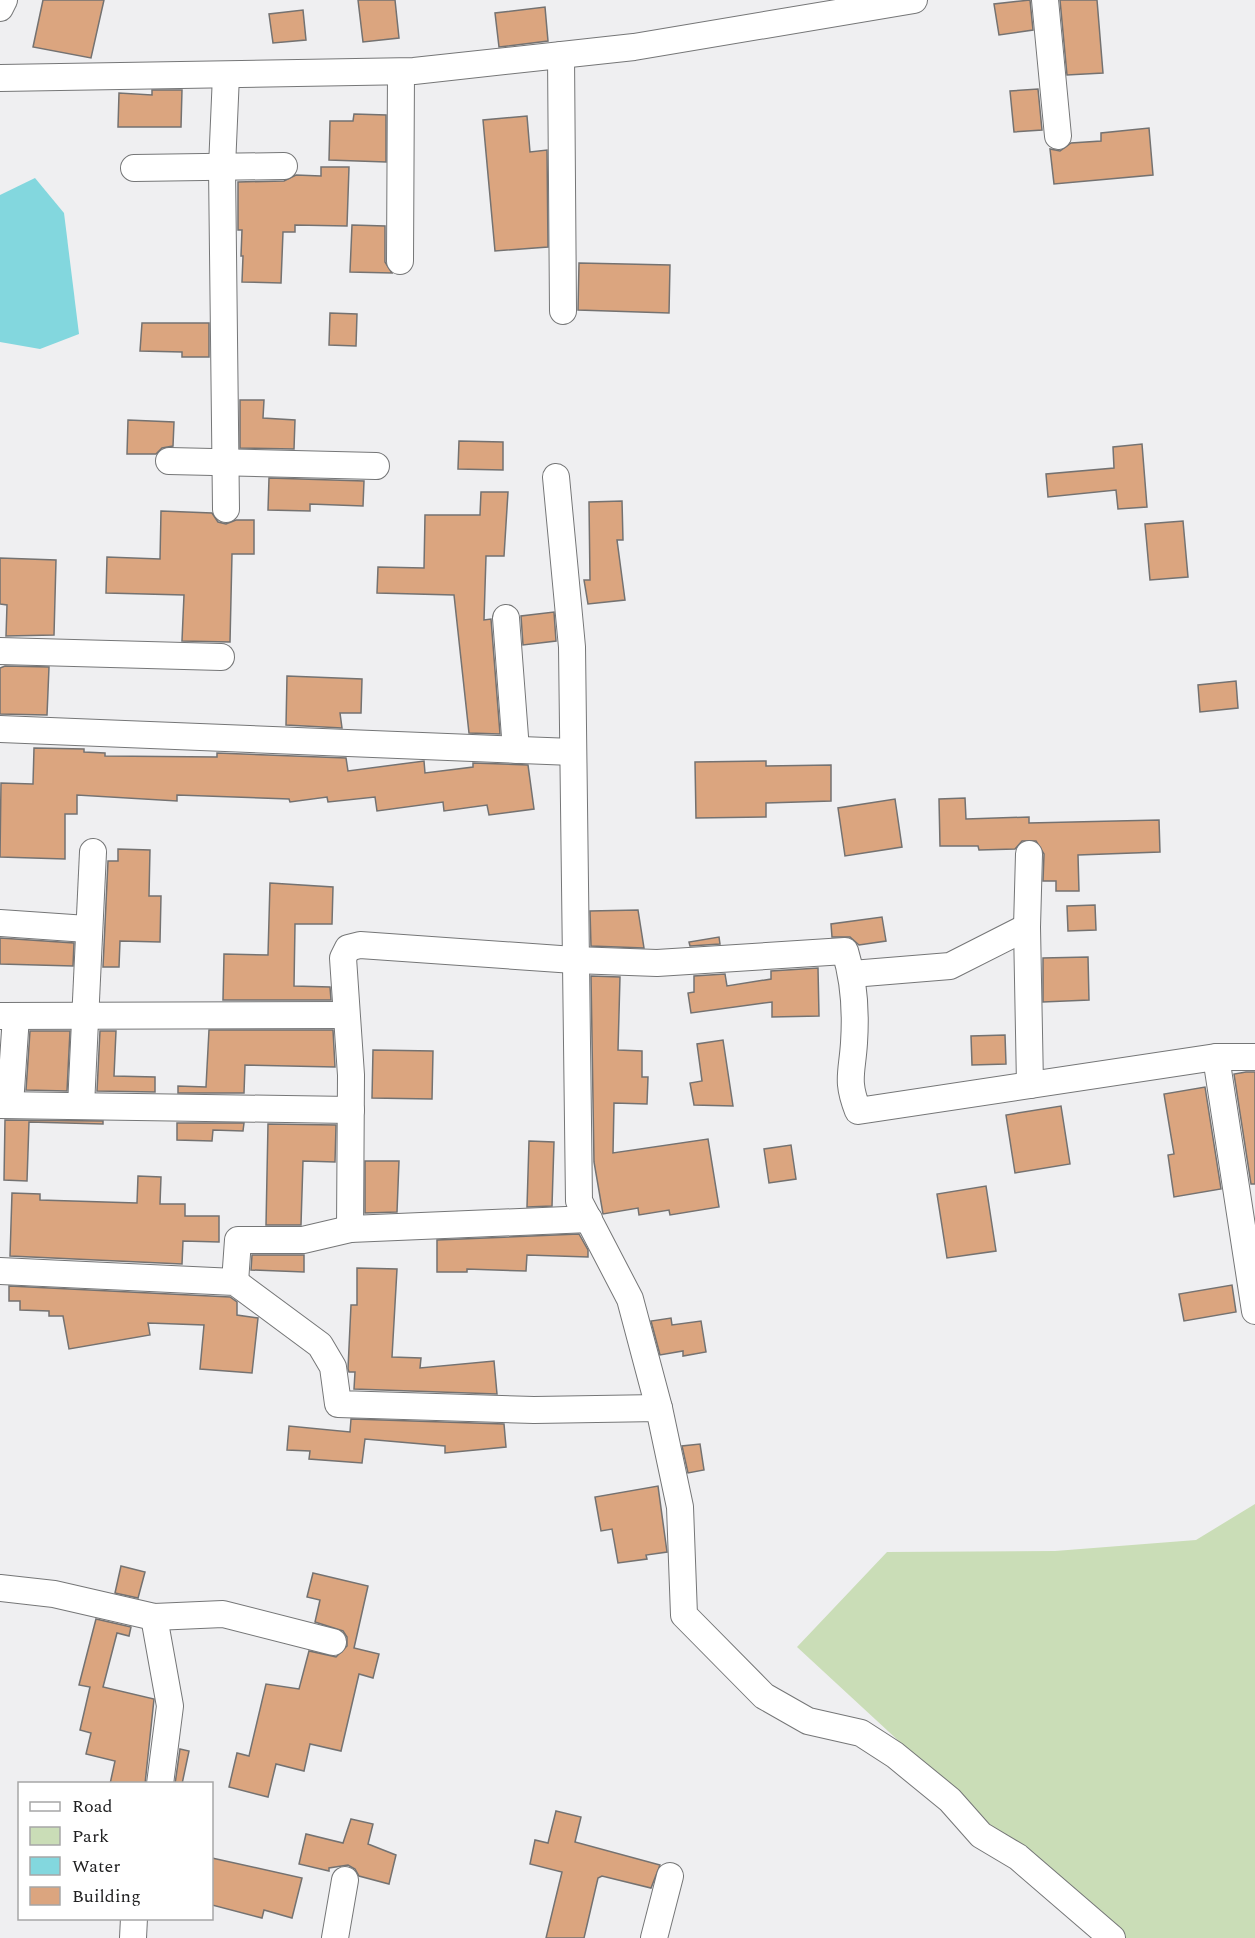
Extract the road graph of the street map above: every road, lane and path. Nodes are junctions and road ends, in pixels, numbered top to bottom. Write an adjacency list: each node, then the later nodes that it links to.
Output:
1 (4, 0): 4 (street)
2 (914, 0): 5 (street)
3 (1045, 0): 9 (street)
4 (0, 8)
5 (561, 55): 6 (street); 14 (street)
6 (401, 72): 7 (street); 13 (street)
7 (226, 75): 8 (street); 11 (street)
8 (0, 78)
9 (1058, 136)
10 (284, 166): 11 (street)
11 (222, 167): 12 (street); 16 (street)
12 (134, 168)
13 (400, 261)
14 (563, 311)
15 (170, 461): 16 (street)
16 (225, 462): 17 (street); 19 (street)
17 (376, 466)
18 (556, 477): 25 (street)
19 (226, 509)
20 (506, 618): 24 (street)
21 (0, 651): 22 (street)
22 (221, 657)
23 (0, 729): 24 (street)
24 (516, 750): 25 (street)
25 (573, 752): 31 (street)
26 (93, 852): 30 (street)
27 (1029, 854): 29 (street)
28 (0, 923): 30 (street)
29 (1027, 927): 32 (street); 38 (street)
30 (87, 929): 33 (street)
31 (574, 960): 32 (street); 34 (street); 42 (street)
32 (852, 974): 38 (street)
33 (84, 1015): 34 (street); 35 (street); 40 (street)
34 (346, 1015): 41 (street)
35 (8, 1016): 39 (street)
36 (1255, 1057): 37 (street)
37 (1216, 1058): 38 (street); 46 (street)
38 (1030, 1085)
39 (5, 1105): 40 (street)
40 (81, 1106): 41 (street)
41 (351, 1110): 43 (street)
42 (589, 1219): 43 (street); 47 (street)
43 (350, 1229): 45 (street)
44 (0, 1271): 45 (street)
45 (235, 1282): 47 (street)
46 (1255, 1311)
47 (659, 1408): 58 (street)
48 (0, 1588): 49 (street)
49 (154, 1617): 50 (street); 51 (street)
50 (333, 1642)
51 (160, 1782)
52 (670, 1876): 57 (street)
53 (345, 1880): 56 (street)
54 (135, 1920): 55 (street)
55 (133, 1938)
56 (335, 1938)
57 (654, 1938)
58 (1112, 1938)

